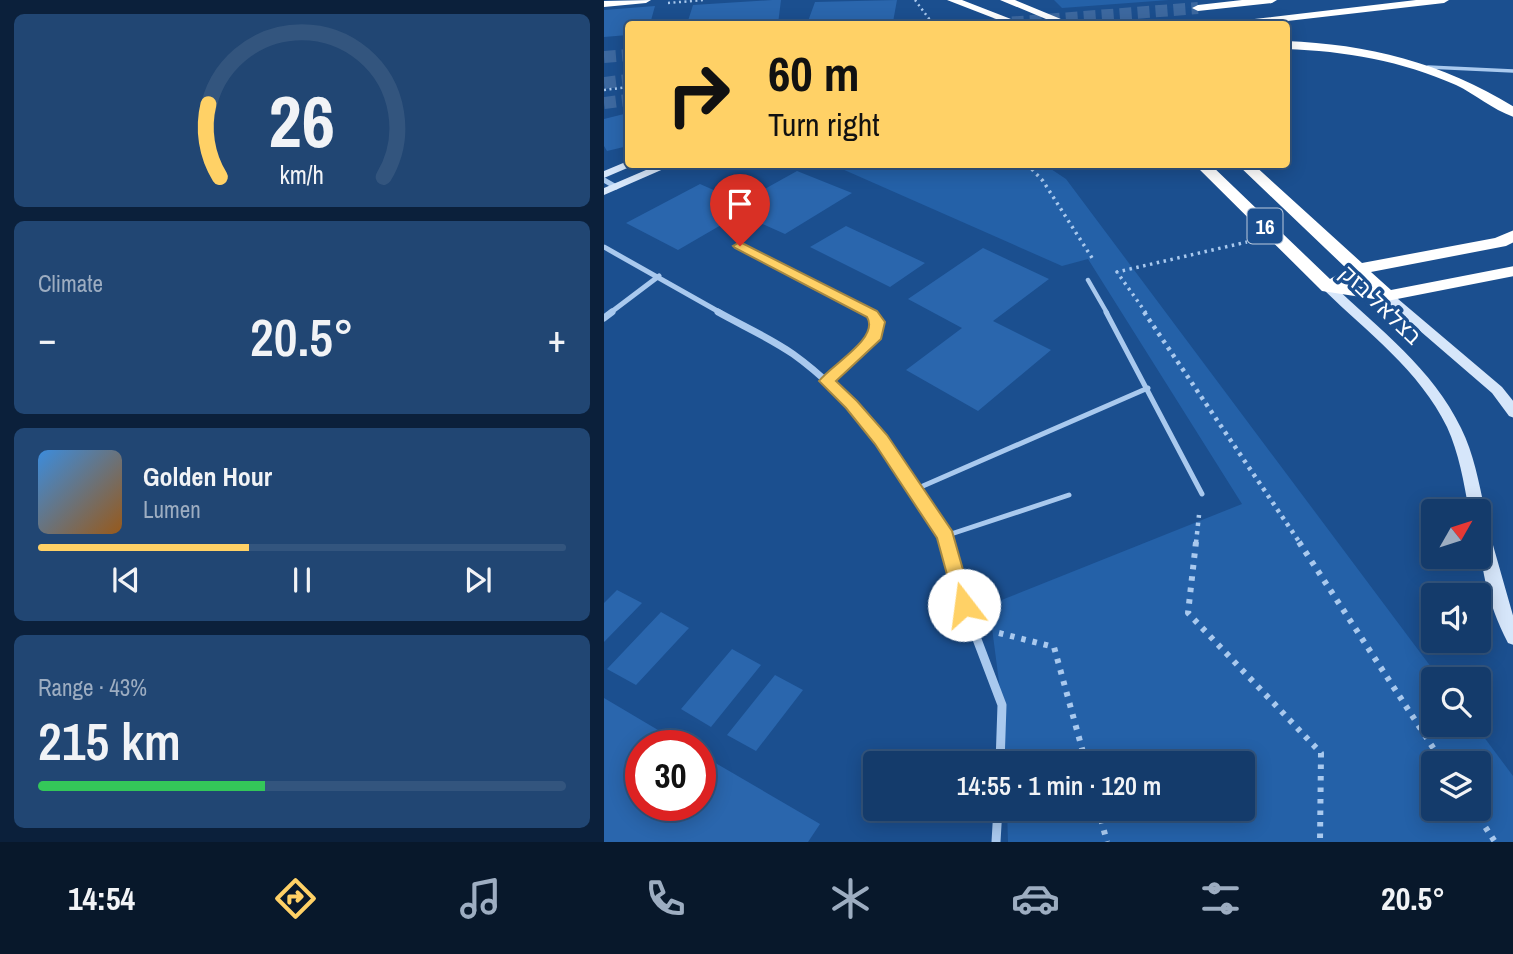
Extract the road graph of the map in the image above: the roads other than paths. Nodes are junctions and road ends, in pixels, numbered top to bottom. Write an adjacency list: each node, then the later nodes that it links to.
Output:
1 (610, 0): 7 (highway)
2 (646, 0): 7 (highway)
3 (952, 0): 9 (highway)
4 (1005, 0): 10 (highway)
5 (1272, 0): 8 (highway)
6 (1444, 0): 11 (highway)
7 (604, 2)
8 (1198, 8)
9 (1010, 21)
10 (1059, 21)
11 (1263, 21)
12 (1290, 45): 13 (highway)
13 (1397, 61): 14 (lane); 15 (highway)
14 (1513, 71)
15 (1513, 113)
16 (625, 166): 20 (street)
17 (661, 168): 21 (street)
18 (1205, 168): 30 (highway, בצלאל בזק / 16)
19 (1248, 168): 26 (highway, בצלאל בזק / 16)
20 (604, 177): 21 (street)
21 (616, 187): 22 (street)
22 (604, 192)
23 (1513, 235): 26 (highway)
24 (740, 246): 33 (lane)
25 (604, 247): 28 (street)
26 (1359, 269): 30 (highway); 31 (highway, בצלאל בזק / 16)
27 (1513, 271): 31 (highway)
28 (659, 276): 32 (street); 33 (street)
29 (1088, 280): 34 (lane)
30 (1328, 287): 31 (highway); 39 (street, בצלאל בזק)
31 (1387, 296): 35 (street, בצלאל בזק)
32 (604, 318)
33 (826, 381): 36 (street)
34 (1148, 388): 36 (lane); 37 (lane)
35 (1513, 413)
36 (916, 489): 40 (street)
37 (1202, 494)
38 (1069, 495): 40 (lane)
39 (1475, 499)
40 (945, 536): 43 (street)
41 (1491, 567): 42 (street)
42 (1513, 638)
43 (1000, 751)
44 (997, 821): 45 (street)
45 (996, 842)

